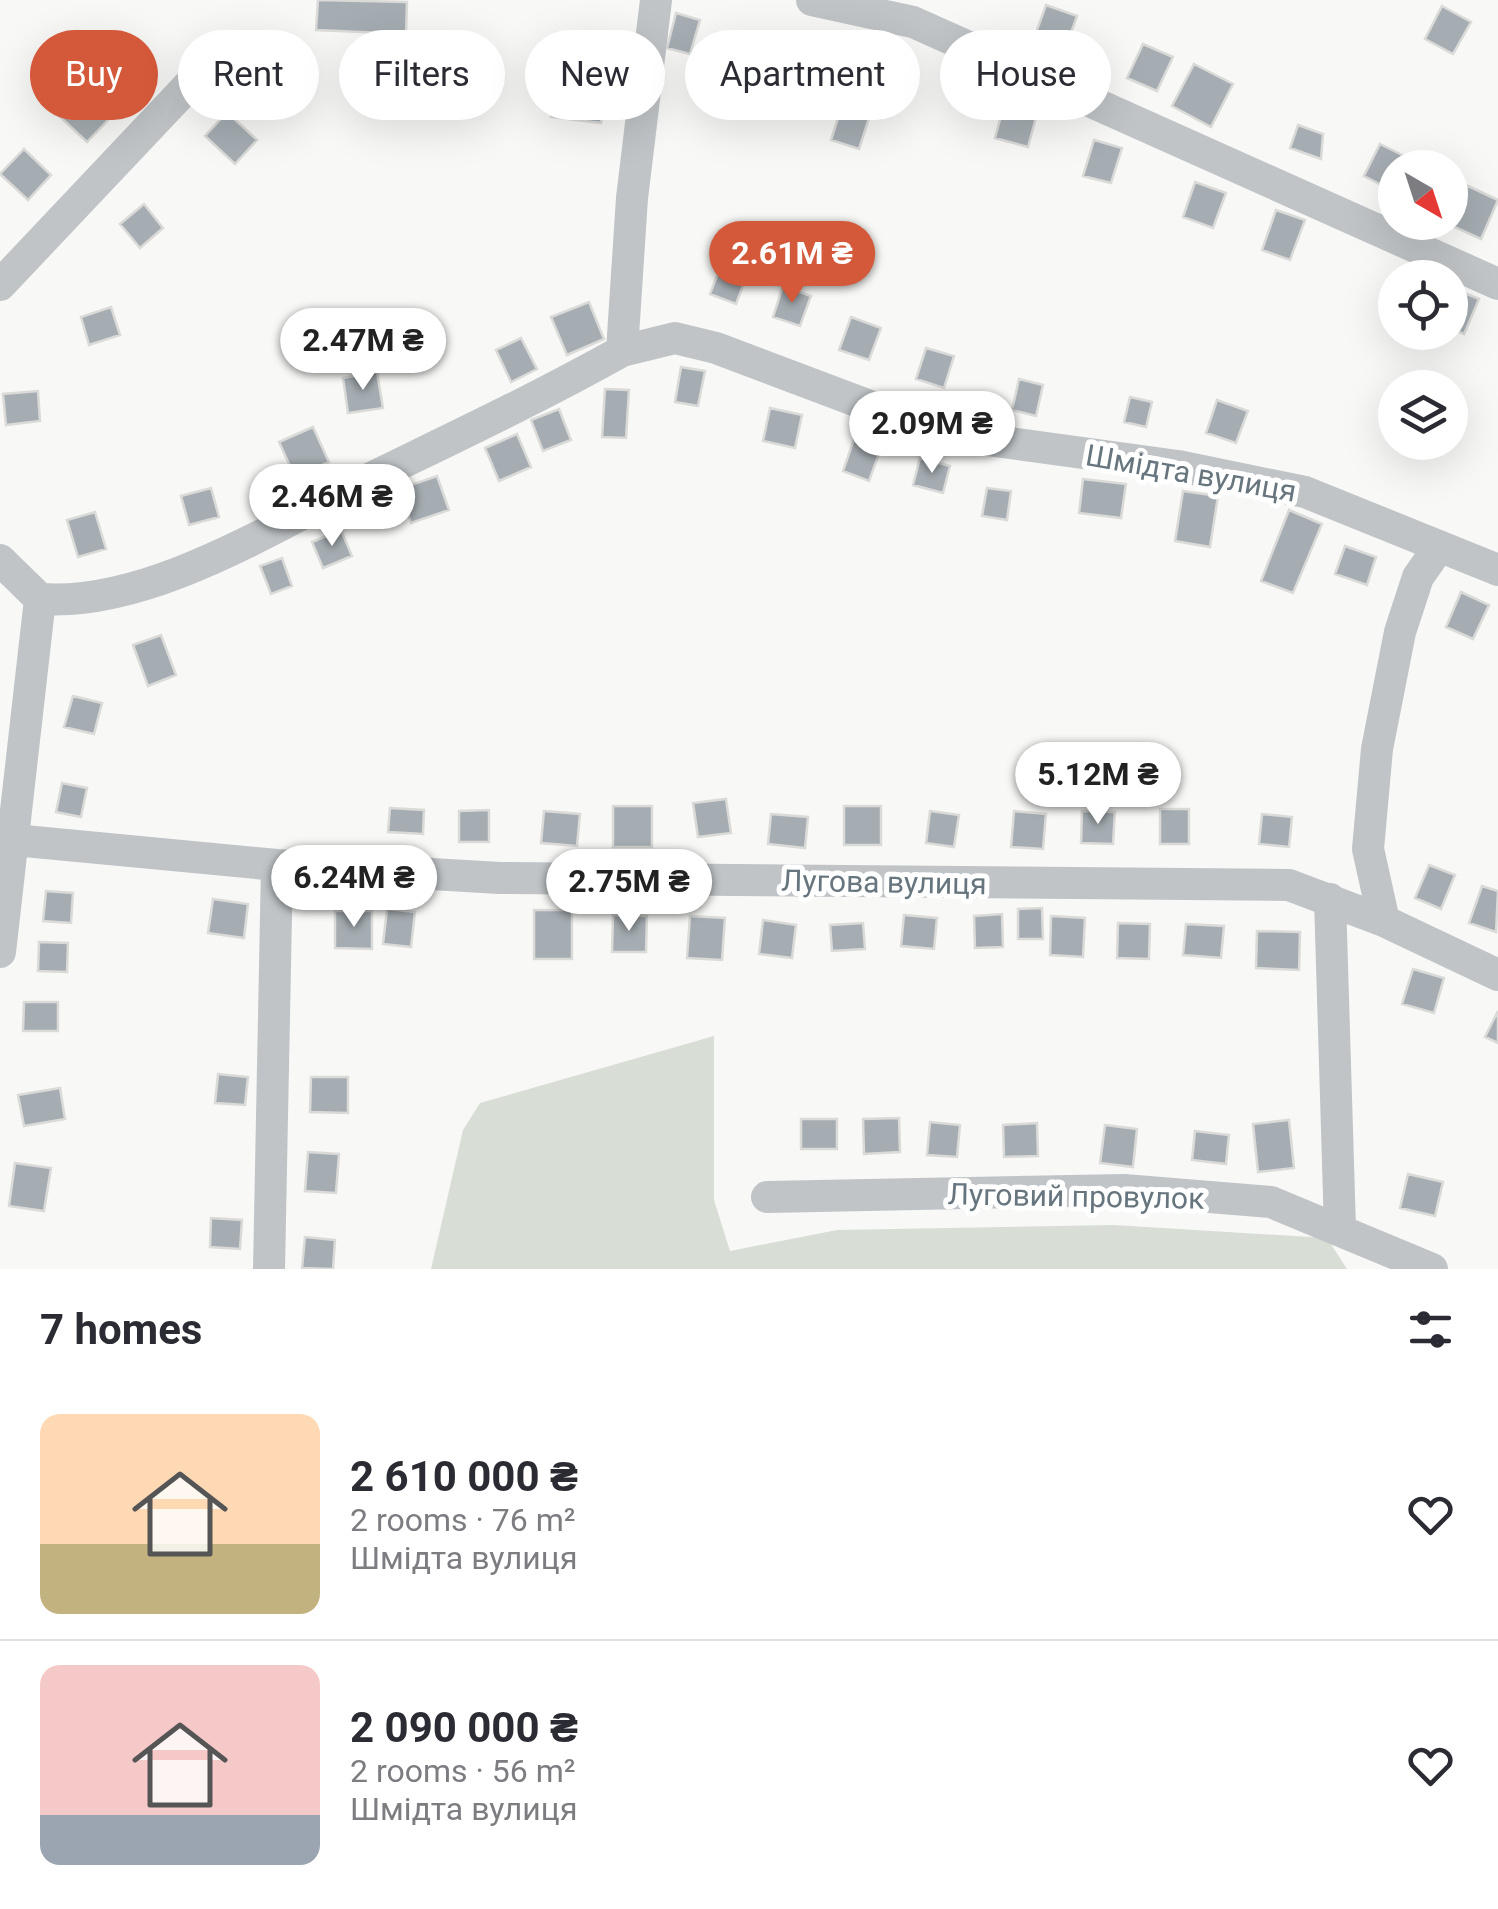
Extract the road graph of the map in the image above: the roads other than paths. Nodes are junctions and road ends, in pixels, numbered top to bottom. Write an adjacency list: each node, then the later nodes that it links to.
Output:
1 (656, 0): 6 (street)
2 (812, 0): 4 (street)
3 (178, 97): 5 (street)
4 (1498, 284)
5 (0, 285)
6 (622, 351): 7 (street, Шмідта вулиця); 10 (street, Шмідта вулиця)
7 (1440, 547): 9 (street, Шмідта вулиця); 14 (street)
8 (0, 560): 10 (street)
9 (1498, 570)
10 (40, 599): 11 (street)
11 (14, 840): 12 (street, Лугова вулиця); 15 (street)
12 (276, 864): 13 (street, Лугова вулиця); 19 (street)
13 (1330, 899): 14 (street, Лугова вулиця); 18 (street)
14 (1384, 922): 16 (street, Лугова вулиця)
15 (0, 952)
16 (1498, 975)
17 (767, 1197): 18 (street, Луговий провулок)
18 (1340, 1228): 20 (street, Луговий провулок)
19 (269, 1269)
20 (1432, 1269)

